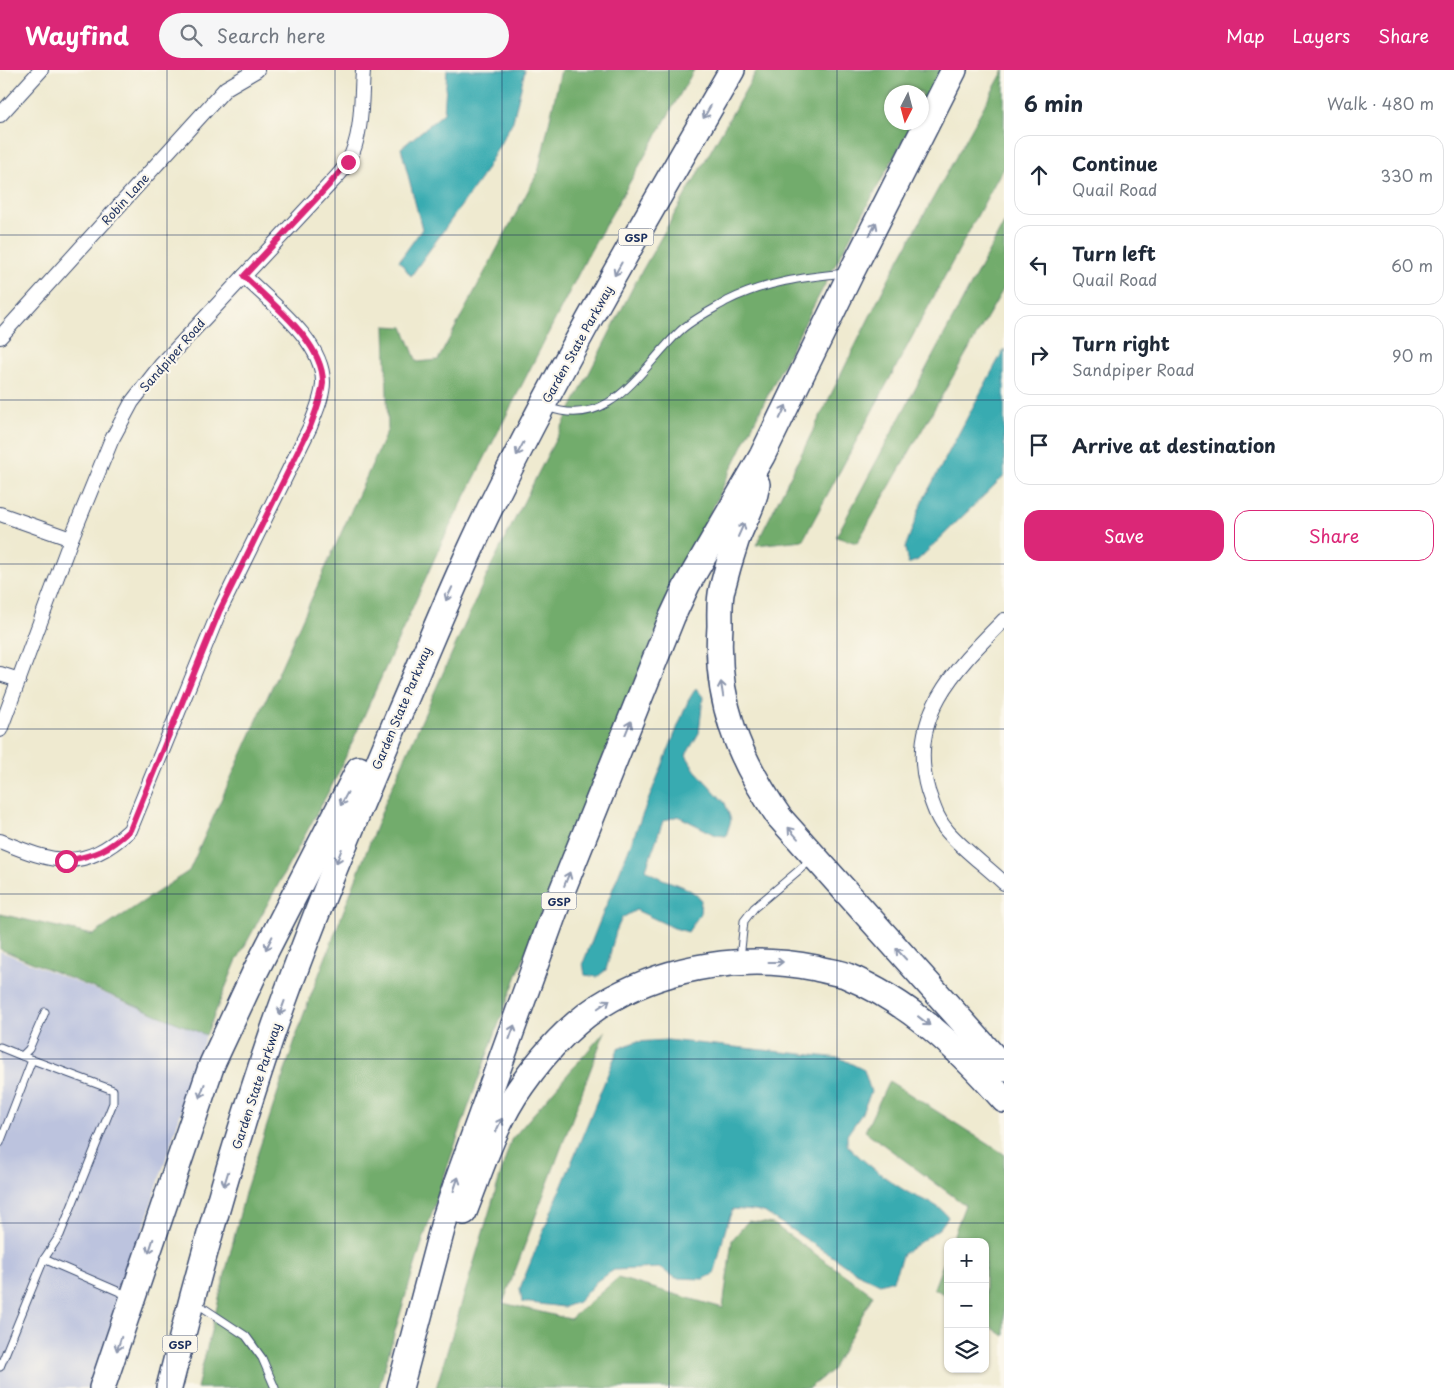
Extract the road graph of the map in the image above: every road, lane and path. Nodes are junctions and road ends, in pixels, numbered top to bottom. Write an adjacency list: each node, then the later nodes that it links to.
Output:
1 (42, 70): 6 (street)
2 (257, 70): 9 (street, Robin Lane)
3 (363, 70): 8 (street, Sandpiper Road)
4 (732, 70): 10 (highway, Garden State Parkway / GSP, one-way to 10)
5 (954, 70): 7 (highway, GSP, one-way to 5)
6 (0, 114)
7 (850, 273): 10 (lane); 11 (highway, GSP, one-way to 7)
8 (244, 276): 13 (street, Sandpiper Road); 19 (street)
9 (0, 337)
10 (543, 405): 15 (highway, Garden State Parkway / GSP, one-way to 15)
11 (762, 456): 20 (highway, one-way to 11); 34 (highway, GSP, one-way to 11)
12 (0, 514): 13 (street)
13 (71, 539): 17 (street, Sandpiper Road)
14 (1004, 620): 21 (street)
15 (432, 633): 31 (highway, one-way to 31); 32 (highway, Garden State Parkway / GSP, one-way to 32)
16 (0, 674): 17 (street)
17 (20, 680): 18 (street, Sandpiper Road)
18 (0, 730)
19 (0, 840)
20 (815, 857): 22 (lane); 27 (highway, one-way to 20)
21 (1004, 883)
22 (740, 962): 28 (highway, one-way to 28); 34 (highway, one-way to 22)
23 (45, 1012): 25 (lane)
24 (0, 1047): 25 (lane)
25 (22, 1056): 26 (lane)
26 (32, 1060): 29 (lane); 30 (lane)
27 (1004, 1068)
28 (1004, 1100)
29 (0, 1143)
30 (44, 1259): 31 (lane); 33 (lane)
31 (134, 1299): 35 (highway, one-way to 35)
32 (191, 1300): 36 (highway, Garden State Parkway / GSP); 37 (lane)
33 (0, 1368)
34 (402, 1377)
35 (102, 1388)
36 (169, 1388)
37 (275, 1388)

